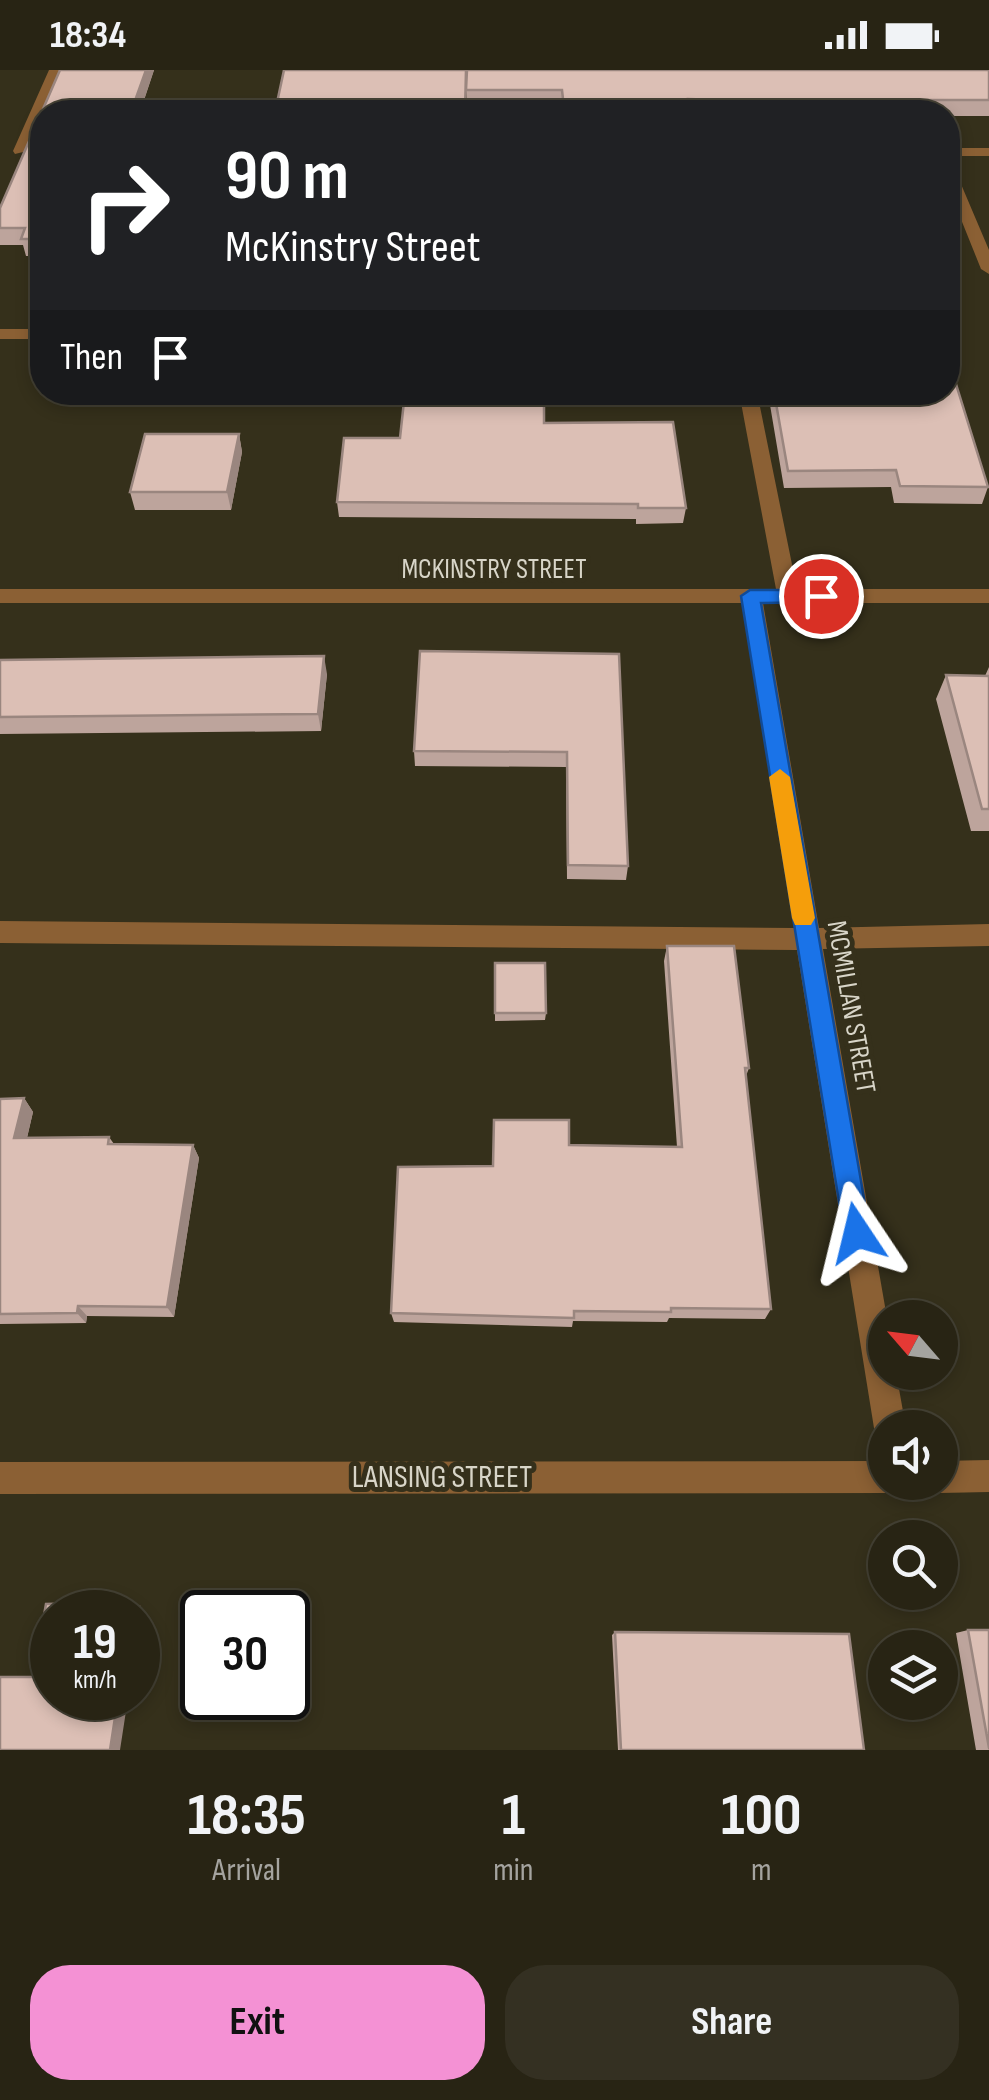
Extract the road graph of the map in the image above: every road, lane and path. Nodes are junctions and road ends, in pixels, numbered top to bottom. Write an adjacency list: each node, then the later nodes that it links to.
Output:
1 (56, 70): 2 (street)
2 (43, 100)
3 (30, 129): 5 (street)
4 (0, 152): 5 (street)
5 (20, 152): 6 (street)
6 (30, 152)
7 (960, 152): 8 (street)
8 (989, 152)
9 (960, 199): 10 (street)
10 (989, 269)
11 (0, 334): 12 (street)
12 (30, 334)
13 (751, 405): 16 (street)
14 (0, 596): 15 (street, MCKINSTRY STREET)
15 (750, 596): 16 (street, MCKINSTRY STREET); 20 (street, MCMILLAN STREET)
16 (788, 596): 17 (street, MCKINSTRY STREET)
17 (989, 596)
18 (0, 932): 20 (street)
19 (989, 935): 20 (street)
20 (807, 939): 21 (street, MCMILLAN STREET)
21 (887, 1410)
22 (989, 1476): 24 (street)
23 (868, 1477): 25 (street, LANSING STREET)
24 (958, 1477)
25 (0, 1478)

